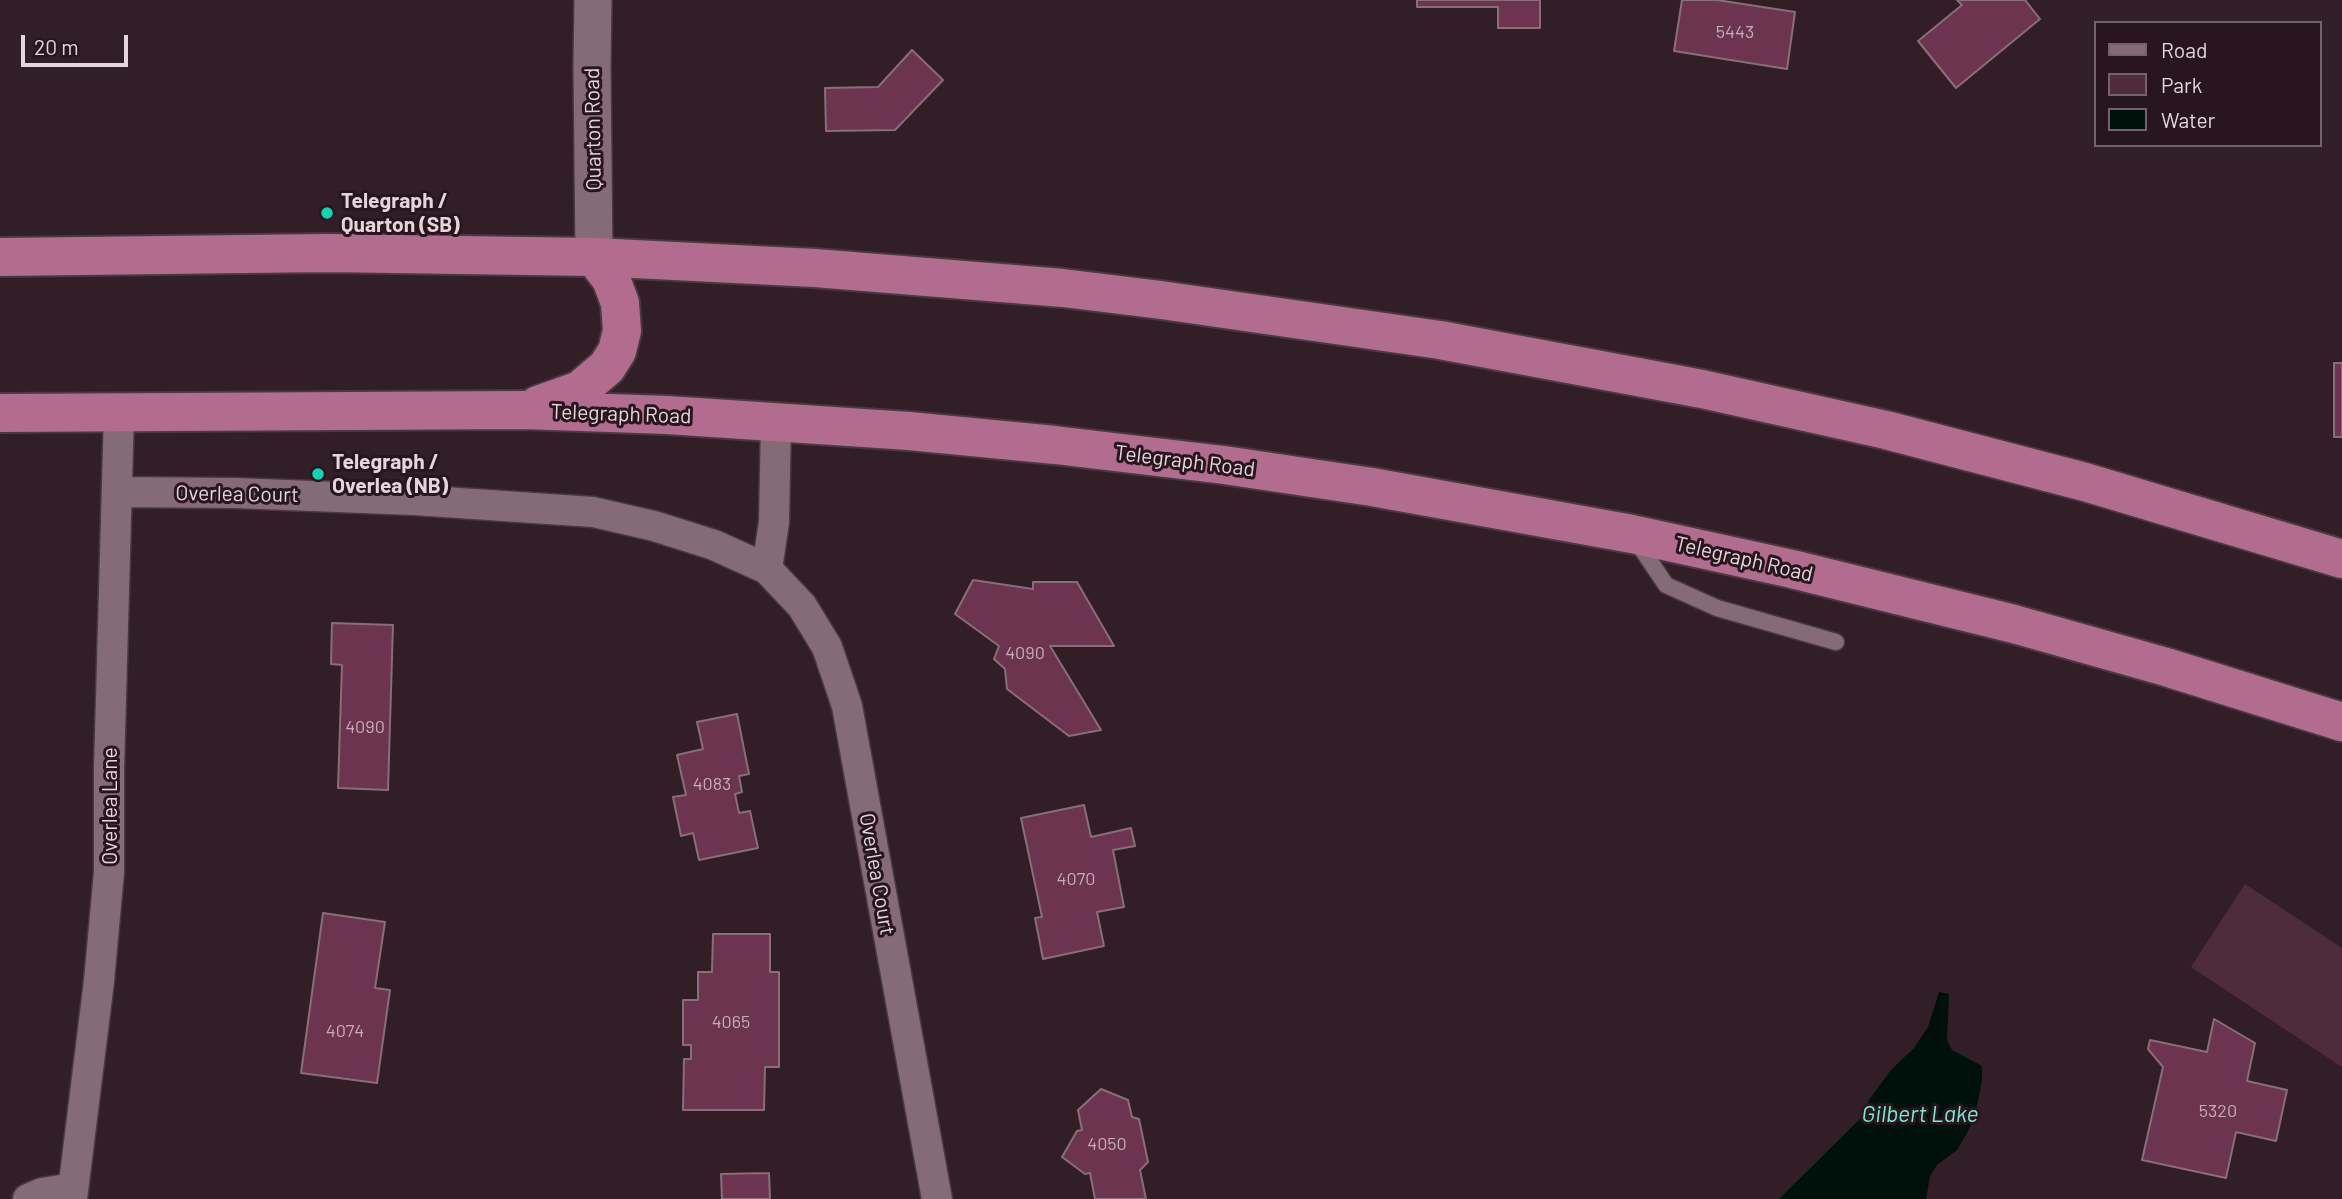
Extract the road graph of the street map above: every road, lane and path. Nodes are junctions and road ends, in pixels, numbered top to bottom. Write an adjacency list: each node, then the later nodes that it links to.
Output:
1 (593, 0): 3 (street, Quarton Road)
2 (0, 257): 3 (highway)
3 (594, 257): 4 (highway); 10 (highway)
4 (523, 410): 5 (highway, Telegraph Road); 7 (highway, Telegraph Road)
5 (118, 412): 6 (highway, Telegraph Road); 8 (street, Overlea Lane)
6 (0, 413)
7 (776, 421): 9 (highway, Telegraph Road); 11 (street)
8 (117, 492): 11 (street, Overlea Court); 14 (street, Overlea Lane)
9 (1632, 534): 12 (lane); 13 (highway, Telegraph Road)
10 (2342, 559)
11 (767, 569): 16 (street, Overlea Court)
12 (1836, 642)
13 (2342, 722)
14 (73, 1194): 15 (street)
15 (28, 1199)
16 (937, 1199)

